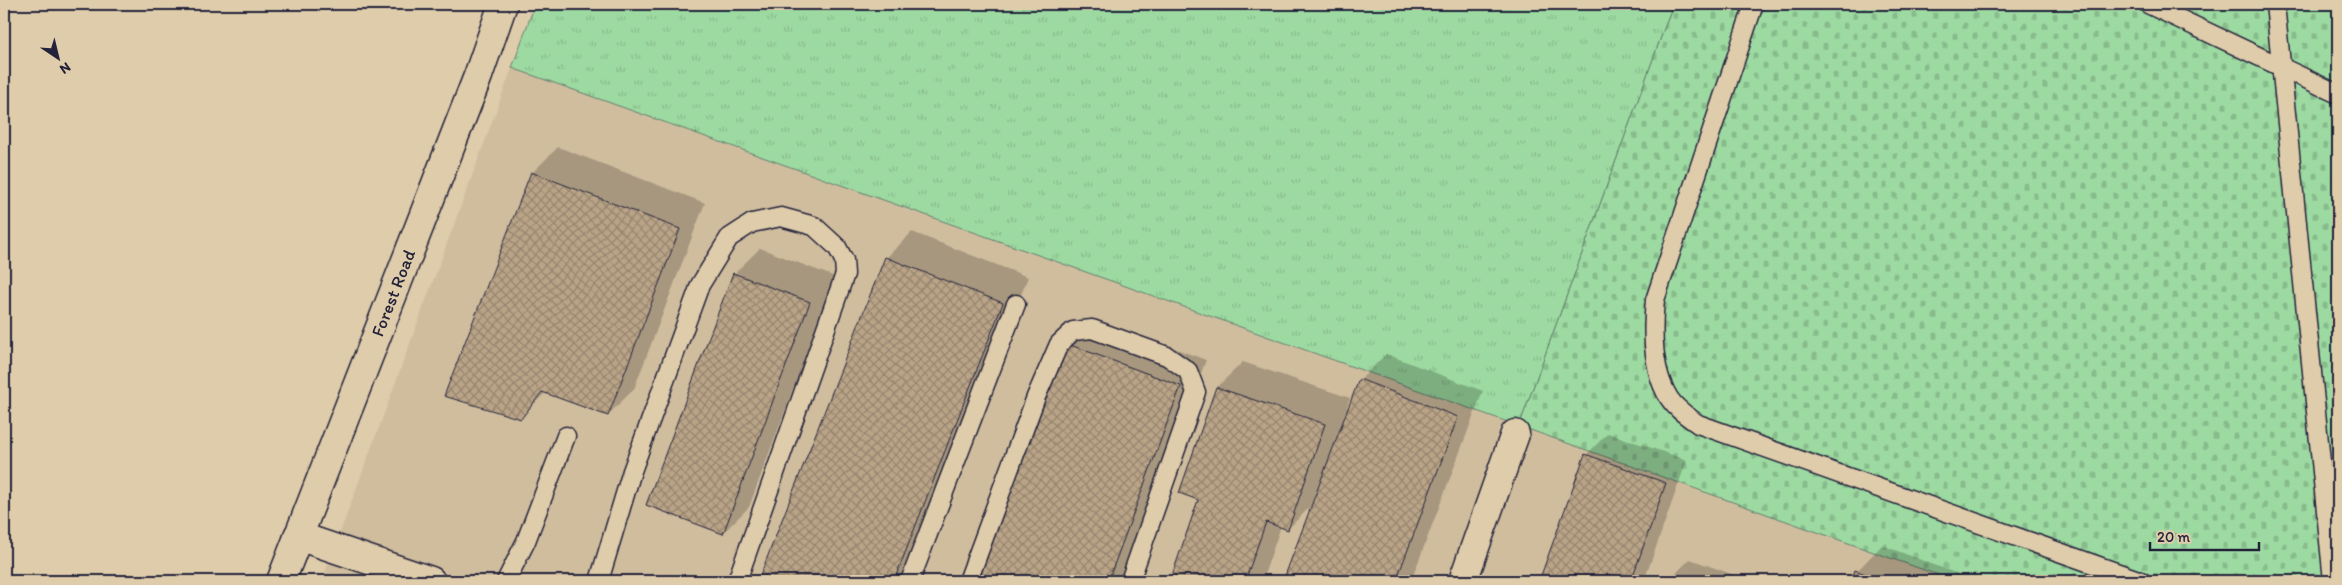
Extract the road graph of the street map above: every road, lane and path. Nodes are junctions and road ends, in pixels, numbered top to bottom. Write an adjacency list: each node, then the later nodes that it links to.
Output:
1 (503, 4): 10 (street, Forest Road)
2 (1754, 4): 20 (lane)
3 (2148, 4): 5 (lane)
4 (2275, 4): 5 (lane)
5 (2281, 67): 6 (lane); 21 (lane)
6 (2338, 94)
7 (1016, 304): 16 (lane)
8 (1516, 434): 19 (street)
9 (566, 436): 13 (lane)
10 (298, 536): 11 (street, Forest Road); 12 (street)
11 (281, 581)
12 (431, 581)
13 (506, 581)
14 (599, 581): 15 (lane)
15 (737, 581)
16 (910, 581)
17 (968, 581): 18 (lane)
18 (1130, 581)
19 (1463, 581)
20 (2141, 581)
21 (2333, 581)

